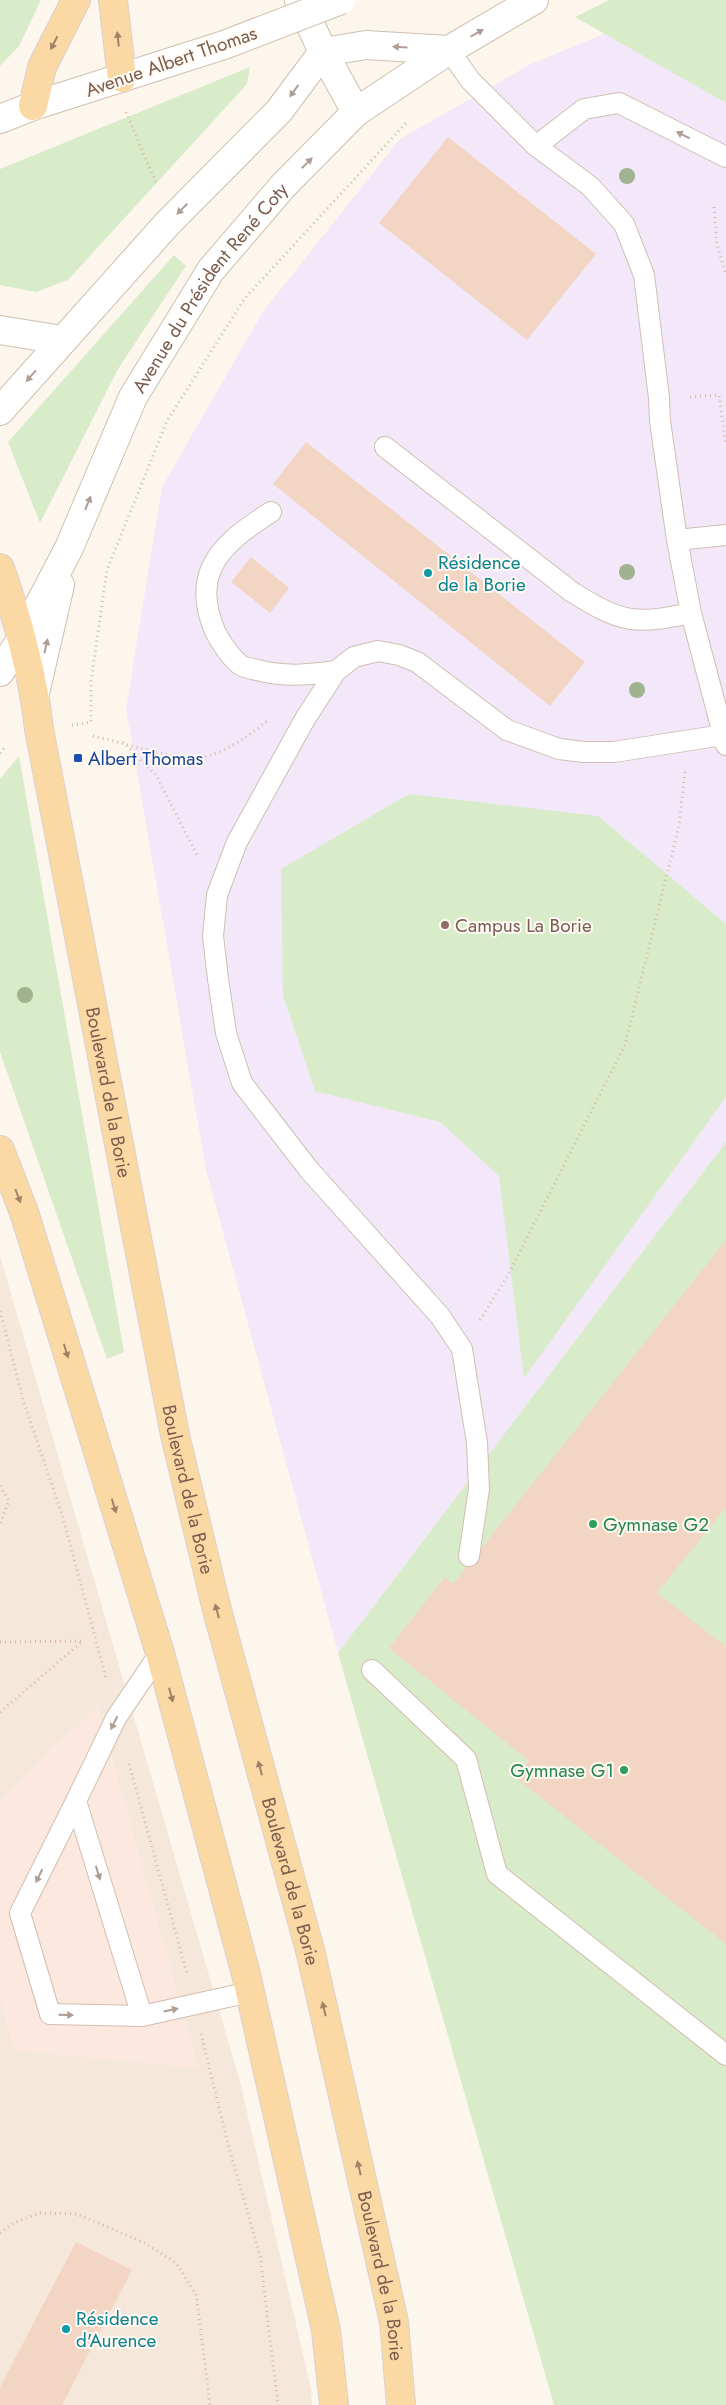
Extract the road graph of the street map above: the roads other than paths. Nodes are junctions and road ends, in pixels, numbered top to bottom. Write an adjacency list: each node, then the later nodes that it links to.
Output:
1 (76, 0): 9 (main road, one-way to 9)
2 (113, 0): 8 (main road, one-way to 2)
3 (299, 0): 7 (street)
4 (341, 0): 8 (street, Avenue Albert Thomas, bridge)
5 (534, 0): 6 (street, Avenue du Président René Coty, one-way to 5)
6 (449, 50): 7 (street, one-way to 7); 10 (street, Avenue du Président René Coty); 12 (lane)
7 (322, 52): 10 (street); 15 (street, one-way to 15)
8 (122, 78): 9 (street, Avenue Albert Thomas)
9 (33, 106): 11 (street, Avenue Albert Thomas)
10 (356, 112): 21 (street, Avenue du Président René Coty, one-way to 10)
11 (0, 119)
12 (536, 146): 13 (lane, one-way to 12); 20 (lane)
13 (726, 157)
14 (0, 330): 15 (street)
15 (62, 340): 16 (street, one-way to 16)
16 (0, 411)
17 (385, 447): 23 (lane)
18 (270, 512): 25 (lane)
19 (726, 535): 20 (lane)
20 (677, 540): 23 (lane)
21 (69, 548): 24 (street, Avenue du Président René Coty); 27 (street, one-way to 21)
22 (2, 576): 24 (main road, Boulevard de la Borie)
23 (691, 613): 28 (lane)
24 (22, 638): 26 (street, Avenue du Président René Coty); 27 (main road, Boulevard de la Borie)
25 (336, 671): 28 (lane); 30 (lane)
26 (0, 672)
27 (35, 693): 38 (main road, Boulevard de la Borie, one-way to 27)
28 (725, 740)
29 (0, 1150): 31 (main road, one-way to 31)
30 (469, 1556)
31 (160, 1653): 33 (lane, one-way to 33); 34 (main road, one-way to 34)
32 (372, 1670): 36 (lane)
33 (76, 1801): 35 (lane, one-way to 35); 35 (lane, one-way to 35)
34 (250, 1992): 35 (lane, one-way to 34); 37 (main road)
35 (142, 2016)
36 (726, 2055)
37 (334, 2405)
38 (401, 2405)

